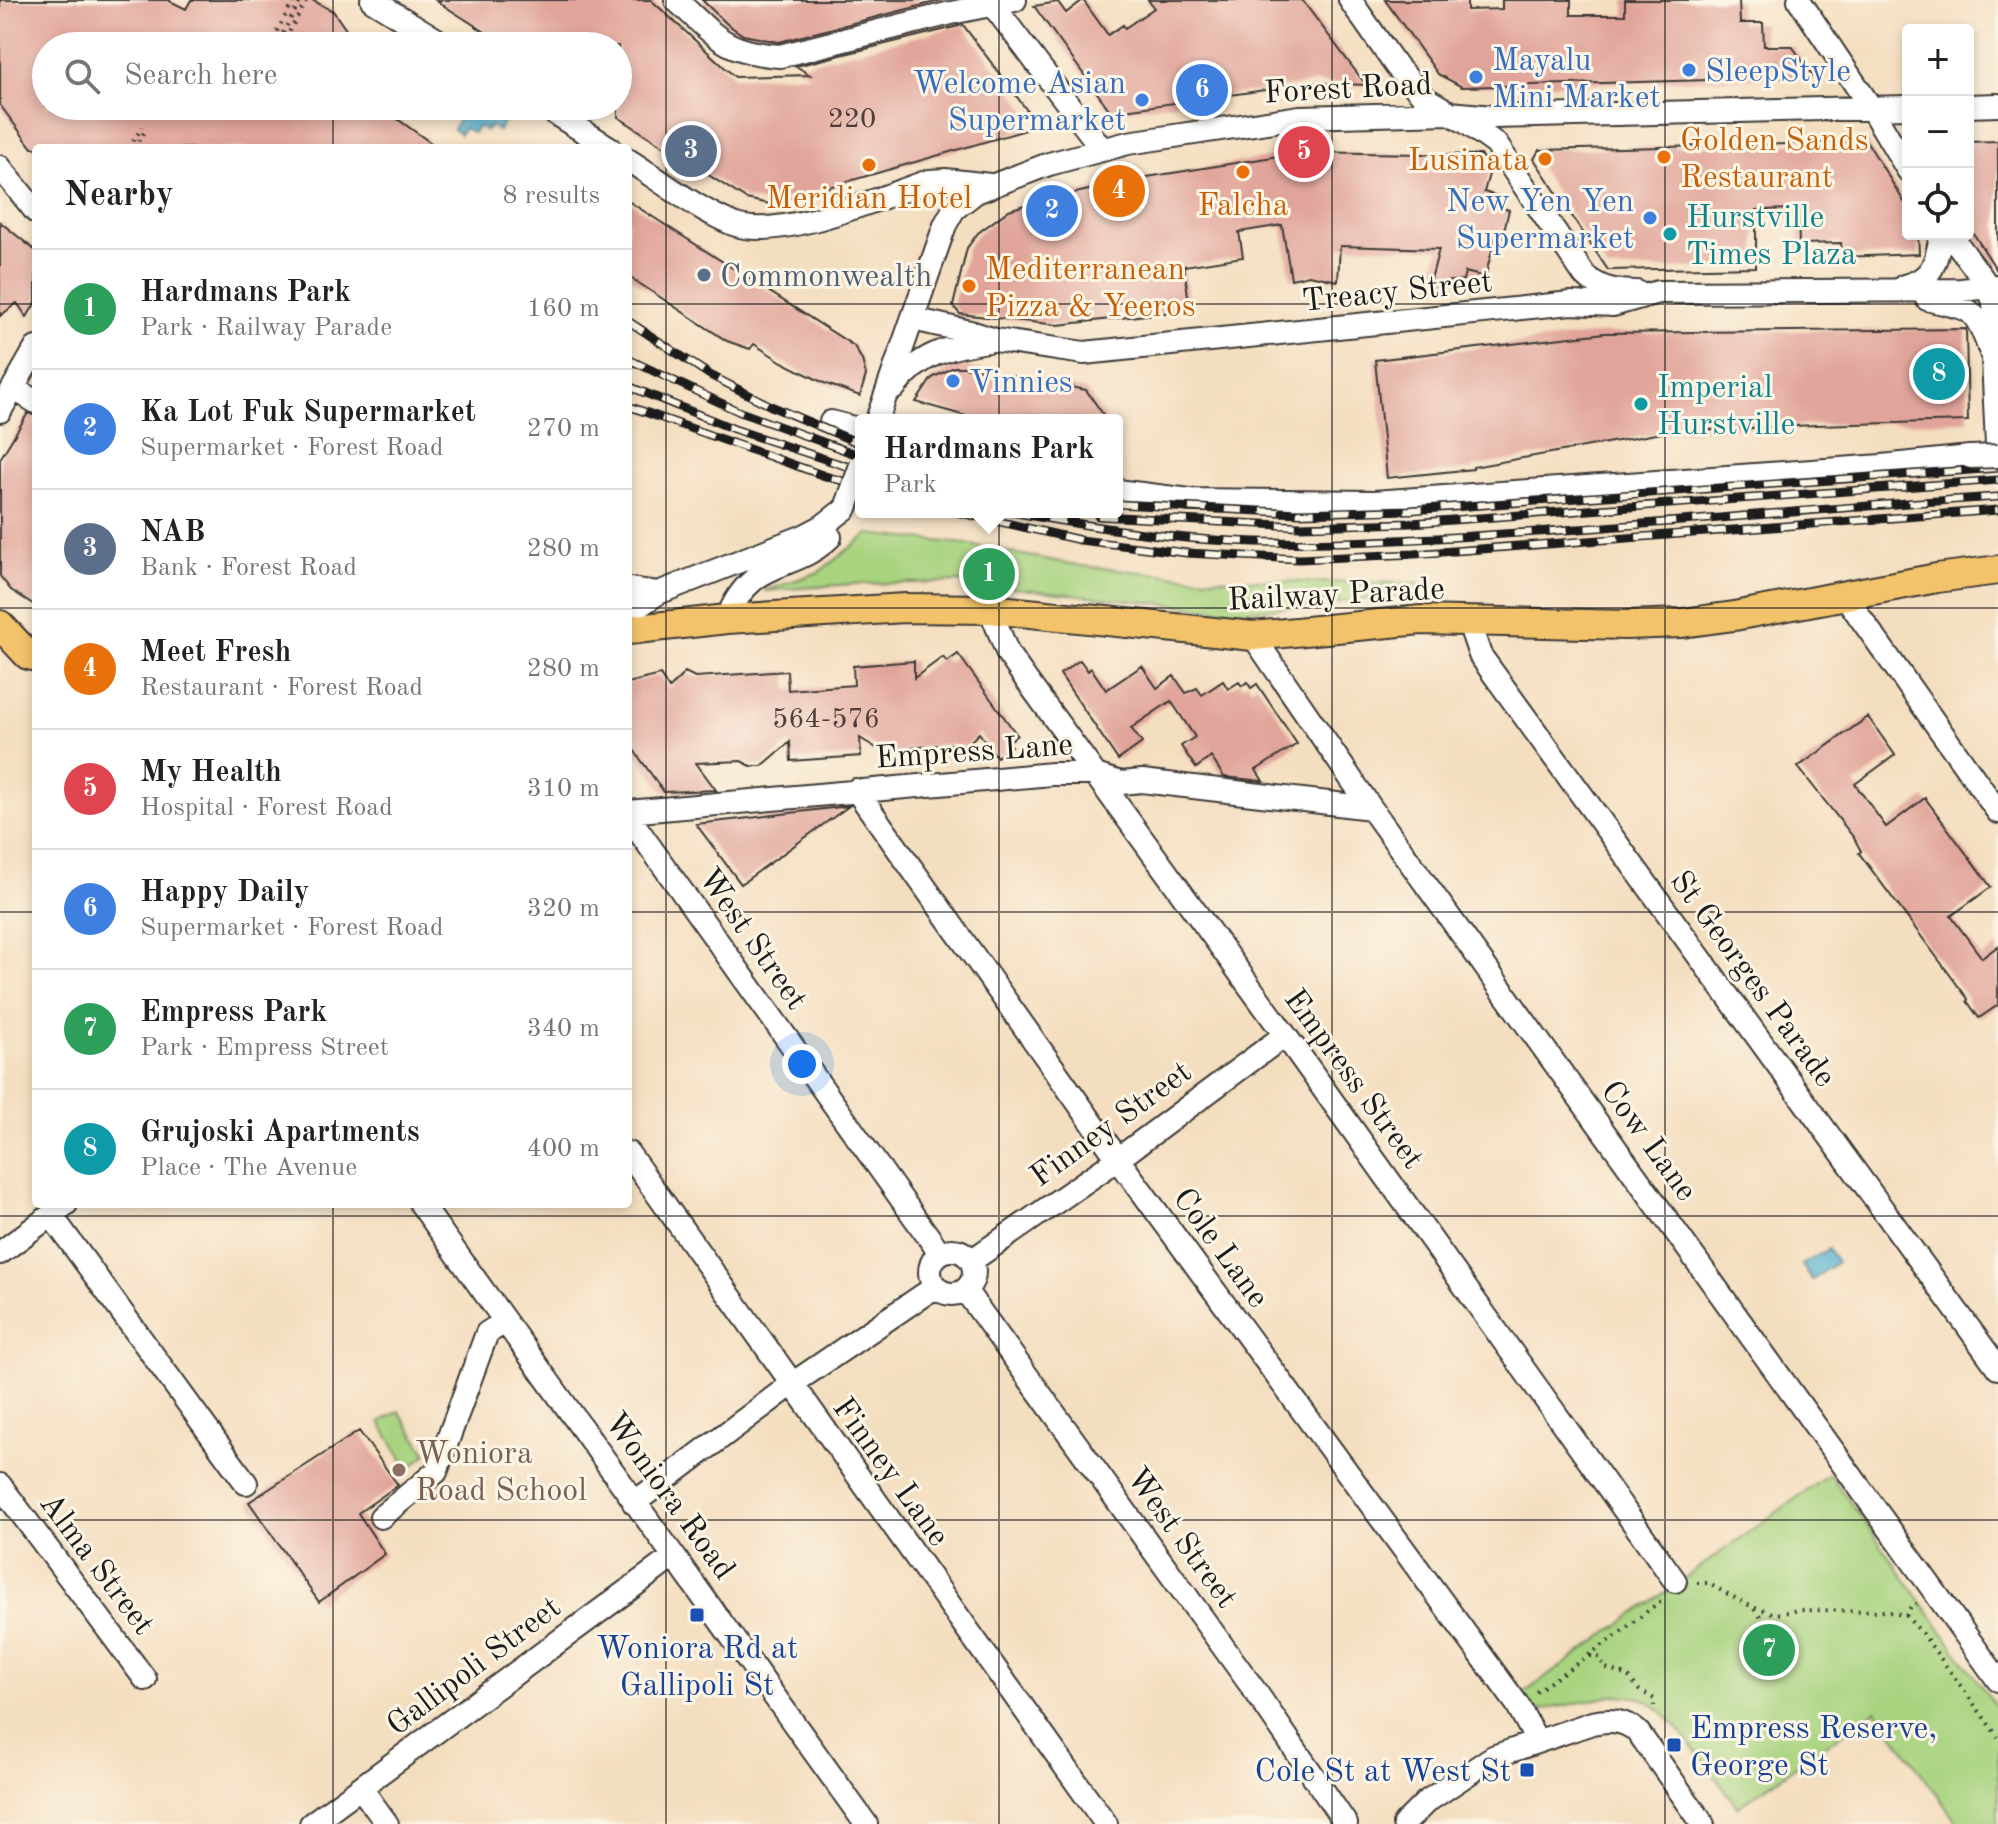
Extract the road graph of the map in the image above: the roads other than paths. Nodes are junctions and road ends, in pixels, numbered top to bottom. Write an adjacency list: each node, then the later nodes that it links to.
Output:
1 (372, 0): 7 (street)
2 (676, 0): 6 (street)
3 (1015, 0): 6 (street)
4 (1350, 0): 12 (street)
5 (1799, 0): 11 (street)
6 (991, 2): 15 (street)
7 (424, 32)
8 (1998, 105): 9 (street)
9 (1974, 106)
10 (1902, 107): 11 (street, Forest Road)
11 (1871, 108): 12 (street, Forest Road); 18 (street)
12 (1450, 113): 15 (street, Forest Road); 25 (street)
13 (565, 120): 14 (street)
14 (604, 144)
15 (1102, 149): 19 (street, Forest Road)
16 (632, 163): 19 (street, Forest Road)
17 (0, 167): 20 (street)
18 (1907, 168)
19 (991, 185): 26 (street, Forest Road)
20 (32, 207)
21 (1940, 240): 24 (street)
22 (1955, 240): 23 (street)
23 (1993, 286): 24 (street, Treacy Street); 28 (street)
24 (1889, 289): 25 (street, Treacy Street); 28 (street)
25 (1658, 292): 27 (street, Treacy Street)
26 (913, 319): 27 (street, Treacy Street); 33 (street)
27 (995, 340): 33 (street)
28 (1995, 350): 36 (street)
29 (32, 355): 30 (street)
30 (13, 388): 31 (street); 32 (street)
31 (32, 400)
32 (0, 411)
33 (881, 411)
34 (831, 422): 35 (street)
35 (855, 428)
36 (1997, 445)
37 (1998, 456): 39 (street, bridge)
38 (855, 482): 40 (street, bridge)
39 (1123, 492)
40 (846, 508): 43 (street); 47 (street)
41 (1998, 570): 44 (main road, Railway Parade)
42 (632, 590): 43 (street)
43 (658, 593): 46 (street)
44 (1845, 596): 48 (main road, Railway Parade); 55 (street)
45 (990, 609): 47 (main road, Railway Parade); 51 (main road, Railway Parade); 53 (street, Empress Street)
46 (632, 610)
47 (727, 619): 50 (main road, Railway Parade)
48 (1468, 620): 51 (main road, Railway Parade); 70 (street, St Georges Parade)
49 (0, 625): 52 (main road)
50 (632, 630)
51 (1253, 636): 56 (street, Cow Lane)
52 (32, 658)
53 (1092, 774): 54 (street, Empress Lane); 56 (street, Empress Lane); 59 (street, Empress Street)
54 (856, 790): 57 (street, Empress Lane); 61 (street, Cole Lane)
55 (1997, 807)
56 (1371, 808): 79 (street, Cow Lane)
57 (632, 814)
58 (632, 820): 65 (street, West Street)
59 (1285, 1035): 61 (street, Finney Street); 77 (street, Empress Street)
60 (632, 1159): 71 (street, Finney Lane)
61 (1118, 1159): 66 (street, Finney Street); 80 (street, Cole Lane)
62 (424, 1208): 69 (street, Woniora Road)
63 (59, 1210): 64 (street); 72 (street)
64 (0, 1253)
65 (940, 1253): 66 (street); 67 (street)
66 (971, 1261): 68 (street)
67 (935, 1287): 68 (street); 71 (street)
68 (965, 1290): 86 (street, West Street)
69 (505, 1322): 74 (street, Woniora Road); 75 (street)
70 (1998, 1368)
71 (792, 1384): 74 (street); 85 (street, Finney Lane)
72 (246, 1483)
73 (0, 1485): 78 (street, Alma Street)
74 (634, 1503): 76 (street, Woniora Road)
75 (381, 1517)
76 (673, 1557): 81 (street, Gallipoli Street); 84 (street, Woniora Road)
77 (1679, 1589)
78 (145, 1679)
79 (1998, 1680)
80 (1537, 1741): 87 (street); 88 (street)
81 (361, 1788): 82 (street, Gallipoli Street); 83 (street)
82 (311, 1824)
83 (387, 1824)
84 (866, 1824)
85 (1106, 1824)
86 (1346, 1824)
87 (1404, 1824)
88 (1703, 1824)

